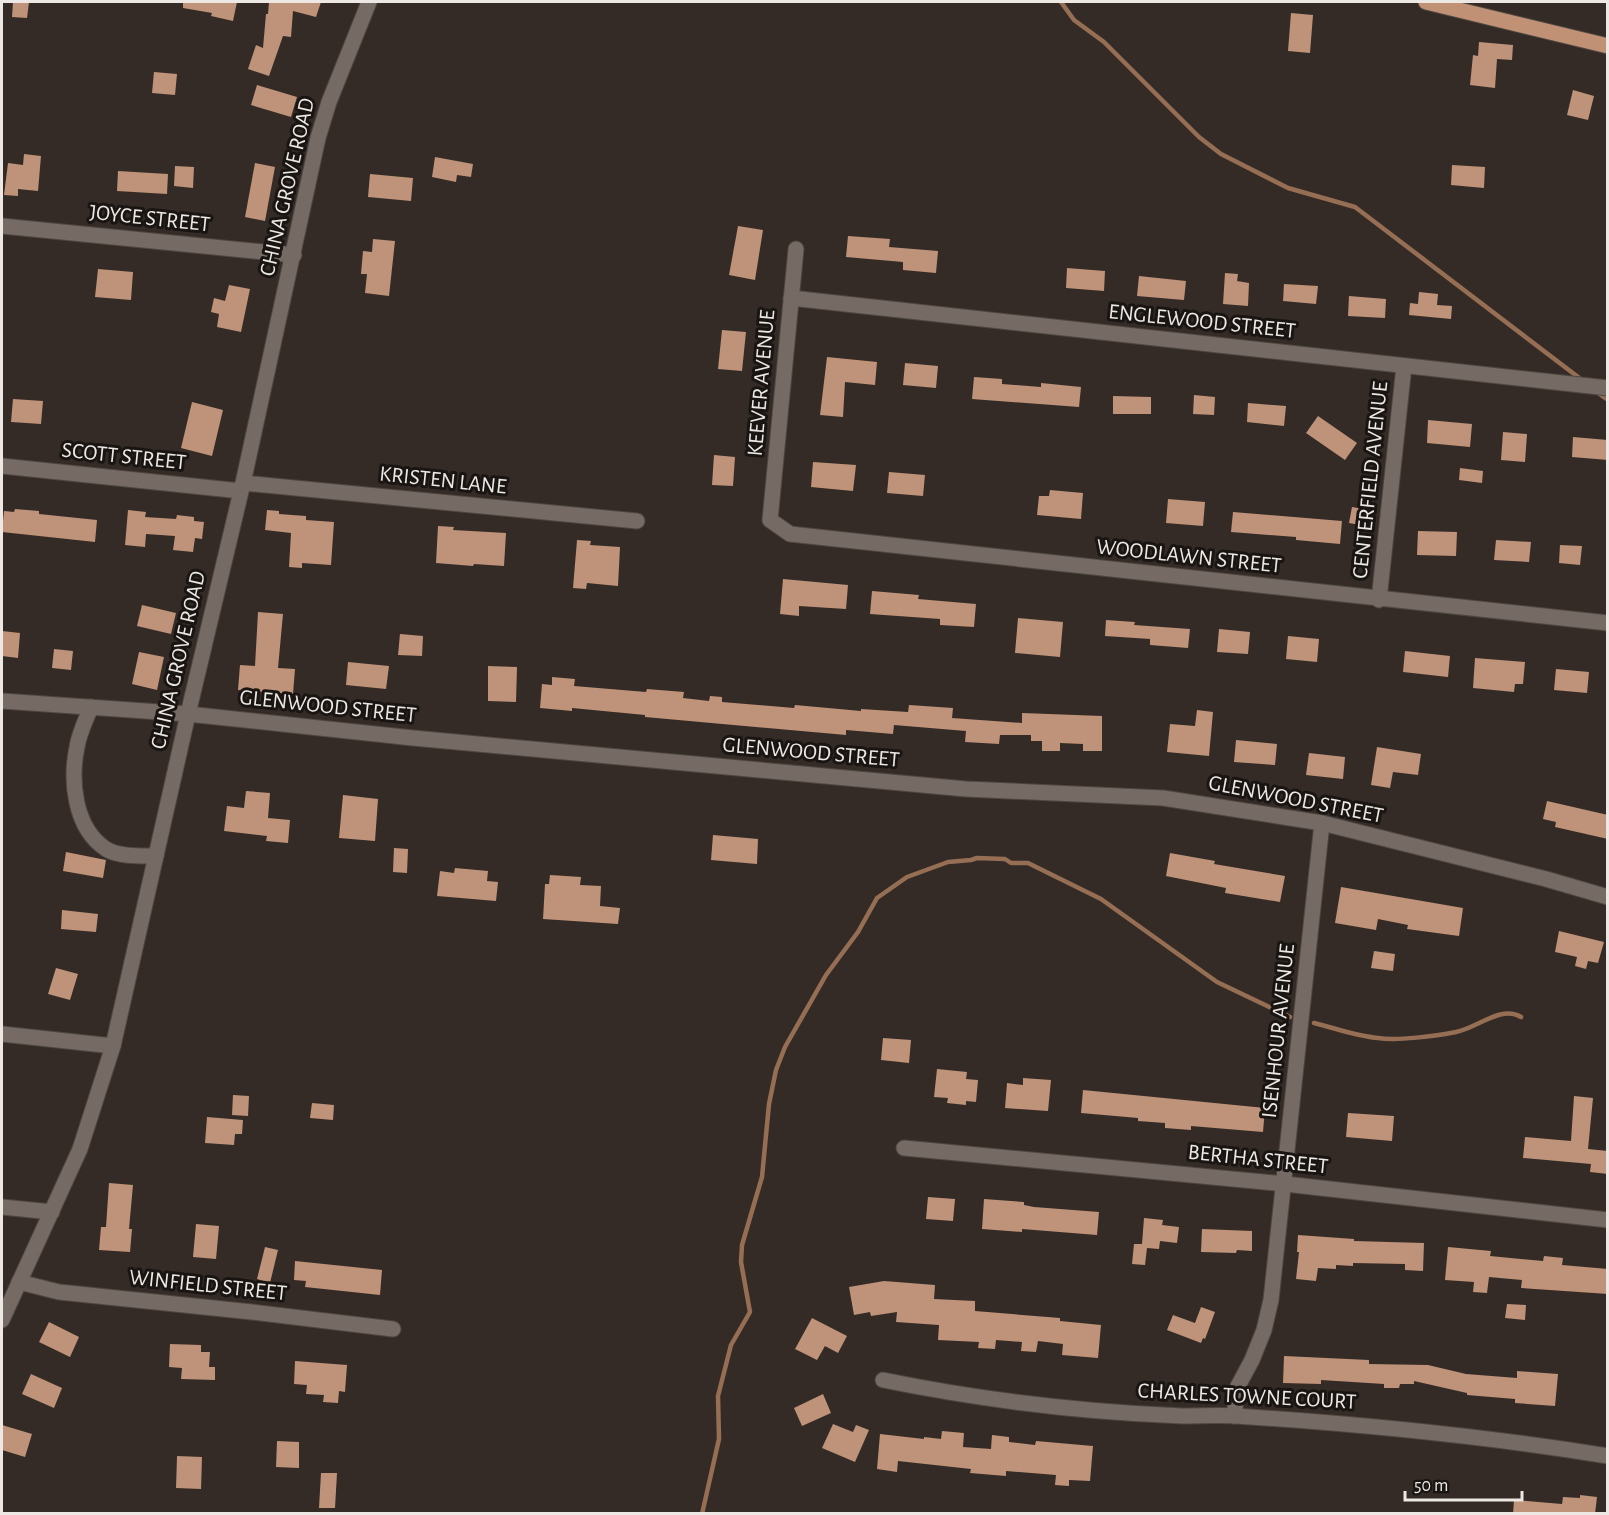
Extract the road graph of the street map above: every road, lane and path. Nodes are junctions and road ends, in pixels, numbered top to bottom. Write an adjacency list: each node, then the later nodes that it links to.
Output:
1 (369, 2): 6 (street, CHINA GROVE ROAD)
2 (1426, 2): 3 (main road)
3 (1608, 46)
4 (2, 226): 6 (street, JOYCE STREET)
5 (796, 249): 7 (street, KEEVER AVENUE)
6 (294, 255): 11 (street, CHINA GROVE ROAD)
7 (791, 298): 8 (street, ENGLEWOOD STREET); 12 (street, KEEVER AVENUE)
8 (1404, 366): 9 (street, ENGLEWOOD STREET); 14 (street, CENTERFIELD AVENUE)
9 (1608, 388)
10 (2, 466): 11 (street, SCOTT STREET)
11 (242, 487): 13 (street, KRISTEN LANE); 18 (street, CHINA GROVE ROAD)
12 (770, 520): 14 (street, WOODLAWN STREET)
13 (637, 521)
14 (1379, 600): 15 (street, WOODLAWN STREET)
15 (1608, 623)
16 (2, 701): 17 (street, GLENWOOD STREET)
17 (91, 708): 18 (street, GLENWOOD STREET); 20 (street)
18 (188, 714): 19 (street, GLENWOOD STREET); 20 (street, CHINA GROVE ROAD)
19 (1322, 823): 21 (street, GLENWOOD STREET); 25 (street, ISENHOUR AVENUE)
20 (156, 856): 23 (street, CHINA GROVE ROAD)
21 (1608, 897)
22 (2, 1034): 23 (street)
23 (113, 1046): 27 (street, CHINA GROVE ROAD)
24 (904, 1148): 25 (street, BERTHA STREET)
25 (1285, 1184): 28 (street, BERTHA STREET); 33 (street, ISENHOUR AVENUE)
26 (2, 1207): 27 (street)
27 (52, 1212): 29 (street, CHINA GROVE ROAD)
28 (1608, 1220)
29 (19, 1282): 30 (street, CHINA GROVE ROAD); 31 (street, WINFIELD STREET)
30 (2, 1320)
31 (393, 1329)
32 (883, 1380): 33 (street, CHARLES TOWNE COURT)
33 (1234, 1416): 34 (street, CHARLES TOWNE COURT)
34 (1608, 1456)

